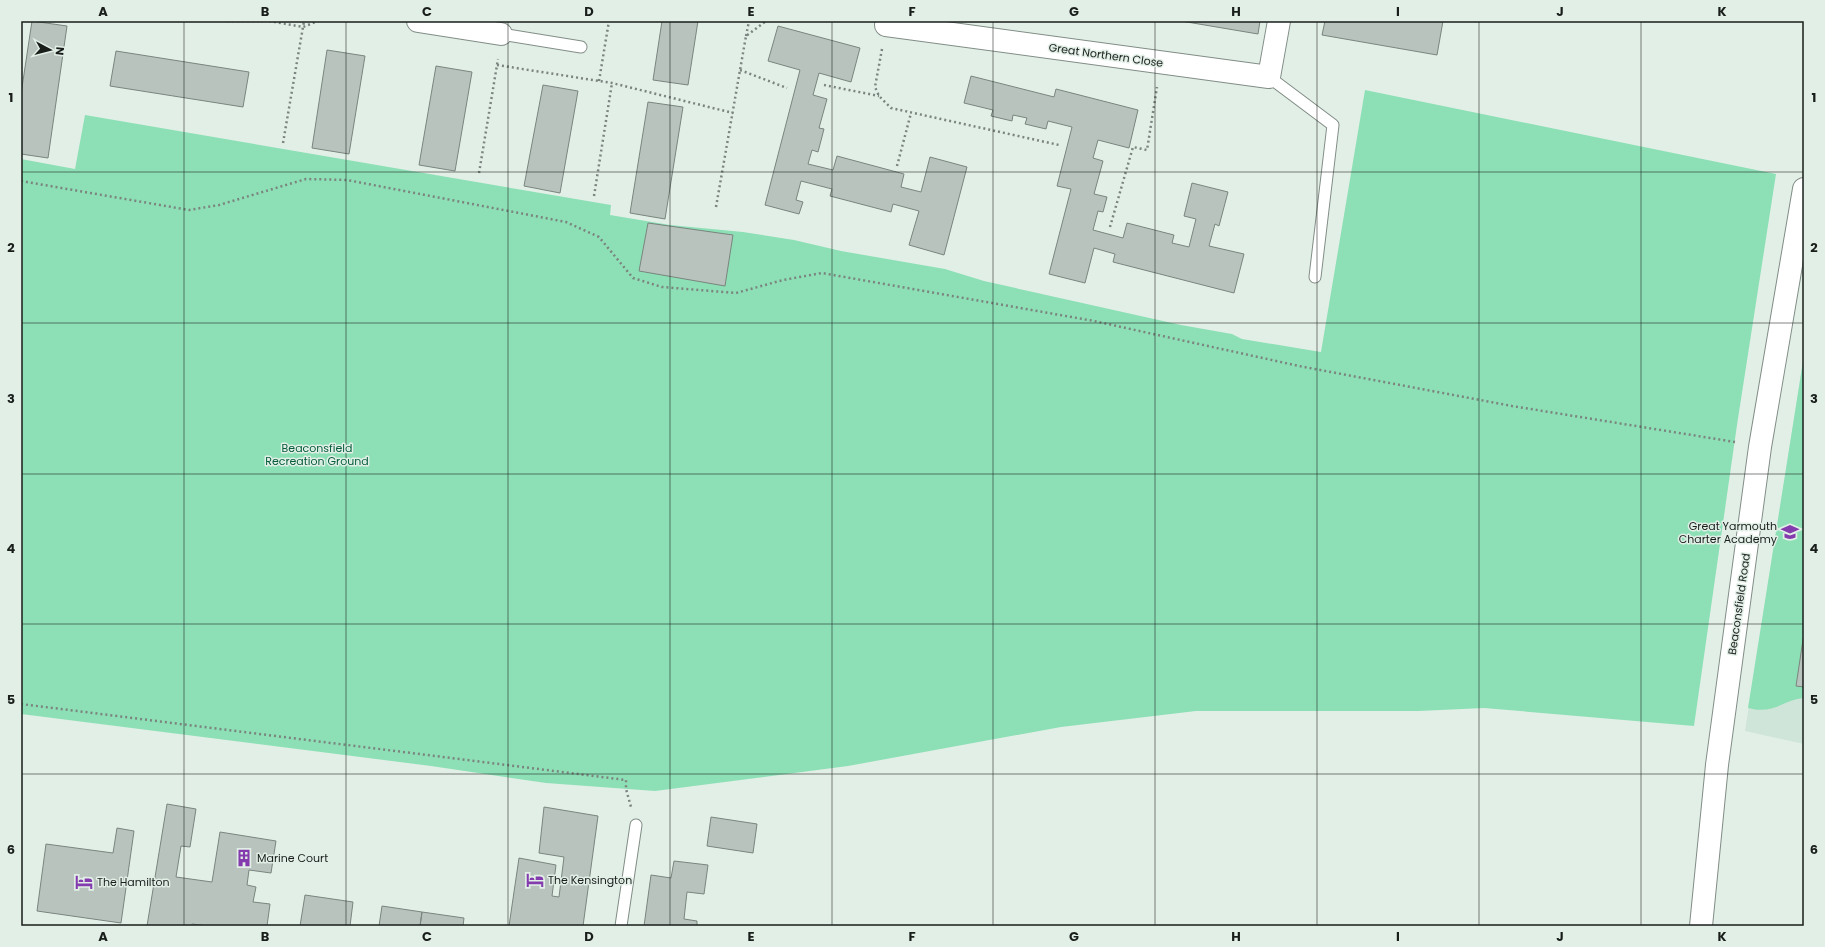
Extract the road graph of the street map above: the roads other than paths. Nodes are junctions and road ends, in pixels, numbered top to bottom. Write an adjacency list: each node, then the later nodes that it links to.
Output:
1 (418, 21): 4 (street)
2 (1279, 21): 6 (street)
3 (886, 25): 6 (street, Great Northern Close)
4 (501, 34): 5 (lane)
5 (581, 47)
6 (1269, 77): 8 (lane)
7 (1804, 190): 11 (street, Beaconsfield Road)
8 (1315, 277)
9 (636, 825): 10 (lane)
10 (621, 926)
11 (1701, 926)

